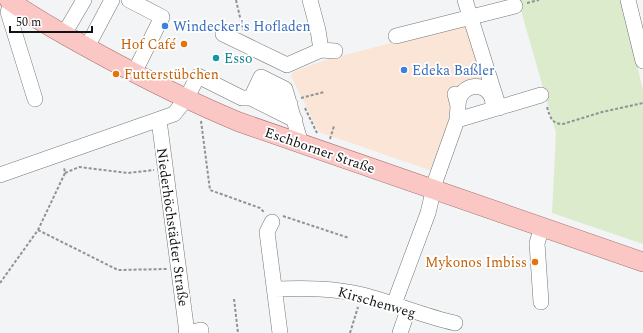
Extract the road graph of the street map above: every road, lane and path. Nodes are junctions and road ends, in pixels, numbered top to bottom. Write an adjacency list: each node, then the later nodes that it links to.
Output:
1 (84, 0): 11 (street)
2 (112, 0): 14 (street)
3 (129, 0): 17 (street)
4 (236, 0): 15 (path)
5 (310, 0): 15 (street)
6 (465, 0): 10 (street)
7 (628, 0): 16 (street)
8 (11, 1): 11 (main road, Eschborner Straße); 21 (street, Eschborner Straße)
9 (515, 6): 10 (street)
10 (470, 18): 13 (street); 26 (street)
11 (64, 34): 14 (main road, Eschborner Straße)
12 (223, 34): 15 (street)
13 (396, 36)
14 (87, 47): 17 (main road, Eschborner Straße)
15 (247, 47)
16 (643, 61)
17 (134, 73): 22 (main road, Eschborner Straße)
18 (254, 92): 22 (street); 23 (street); 28 (street)
19 (324, 92): 23 (path)
20 (541, 95): 24 (path); 26 (street)
21 (35, 99)
22 (189, 101): 27 (street); 31 (main road, Eschborner Straße); 37 (path)
23 (295, 101): 28 (street)
24 (643, 103)
25 (457, 107): 26 (street); 26 (street); 36 (street)
26 (495, 109)
27 (159, 120): 32 (street); 42 (street, Niederhöchstädter Straße)
28 (295, 120): 31 (street)
29 (334, 126): 30 (path)
30 (329, 142)
31 (302, 144): 36 (main road, Eschborner Straße)
32 (63, 152): 34 (path); 35 (street)
33 (160, 169): 34 (path)
34 (65, 172): 39 (path)
35 (0, 175)
36 (434, 189): 38 (main road, Eschborner Straße); 48 (street)
37 (272, 222): 40 (path); 44 (street)
38 (542, 227): 41 (main road, Eschborner Straße); 47 (street)
39 (38, 230): 42 (path); 43 (path)
40 (349, 238)
41 (643, 262)
42 (178, 269): 51 (street, Niederhöchstädter Straße)
43 (0, 283)
44 (275, 289): 45 (street, Kirschenweg); 54 (street)
45 (362, 295): 48 (street, Kirschenweg); 55 (path)
46 (234, 299): 53 (path)
47 (541, 302)
48 (394, 304): 49 (street, Kirschenweg)
49 (408, 310): 50 (street, Kirschenweg); 56 (street)
50 (455, 323)
51 (187, 333): 52 (street)
52 (201, 333)
53 (238, 333)
54 (280, 333)
55 (350, 333)
56 (400, 333)

